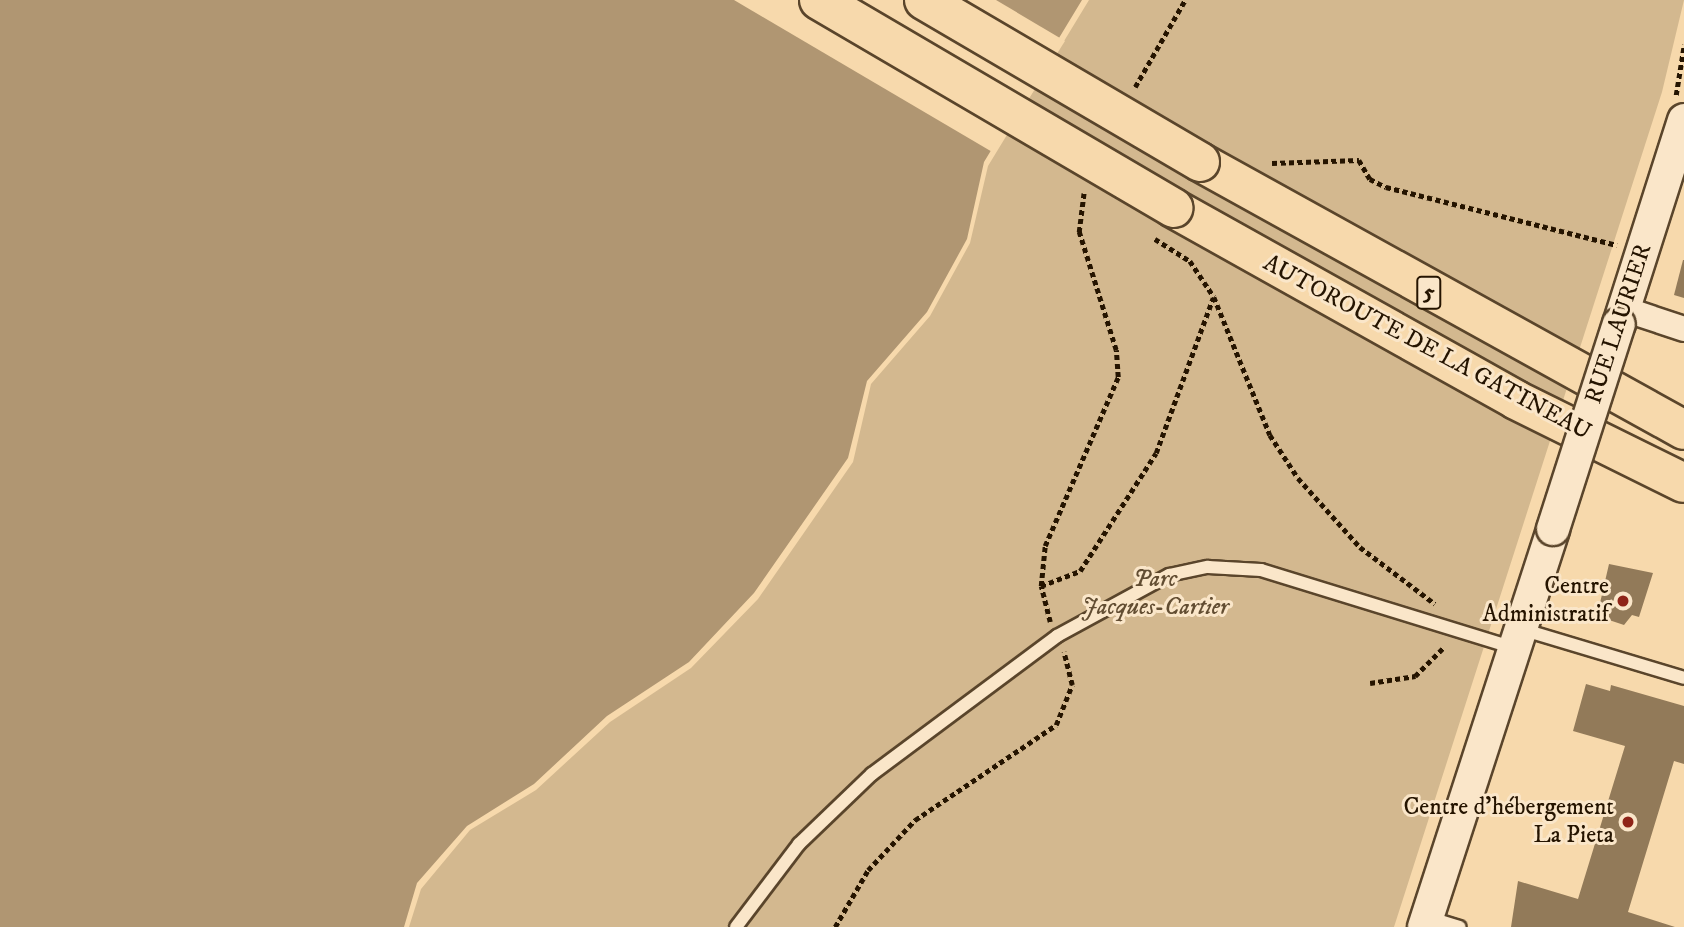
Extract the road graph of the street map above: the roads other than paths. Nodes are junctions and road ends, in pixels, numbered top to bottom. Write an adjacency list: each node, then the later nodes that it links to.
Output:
1 (819, 0): 6 (highway, AUTOROUTE DE LA GATINEAU / 5, bridge)
2 (924, 0): 7 (highway, AUTOROUTE DE LA GATINEAU / 5, bridge)
3 (1684, 120): 4 (street, RUE LAURIER)
4 (1621, 316): 5 (street); 10 (street, RUE LAURIER, bridge)
5 (1684, 329)
6 (1516, 400): 8 (highway, AUTOROUTE DE LA GATINEAU / 5); 9 (highway)
7 (1684, 430)
8 (1684, 483)
9 (1684, 512)
10 (1518, 638): 11 (lane); 12 (street, RUE LAURIER); 13 (lane)
11 (1684, 678)
12 (1425, 922): 14 (lane)
13 (736, 927)
14 (1460, 927)

